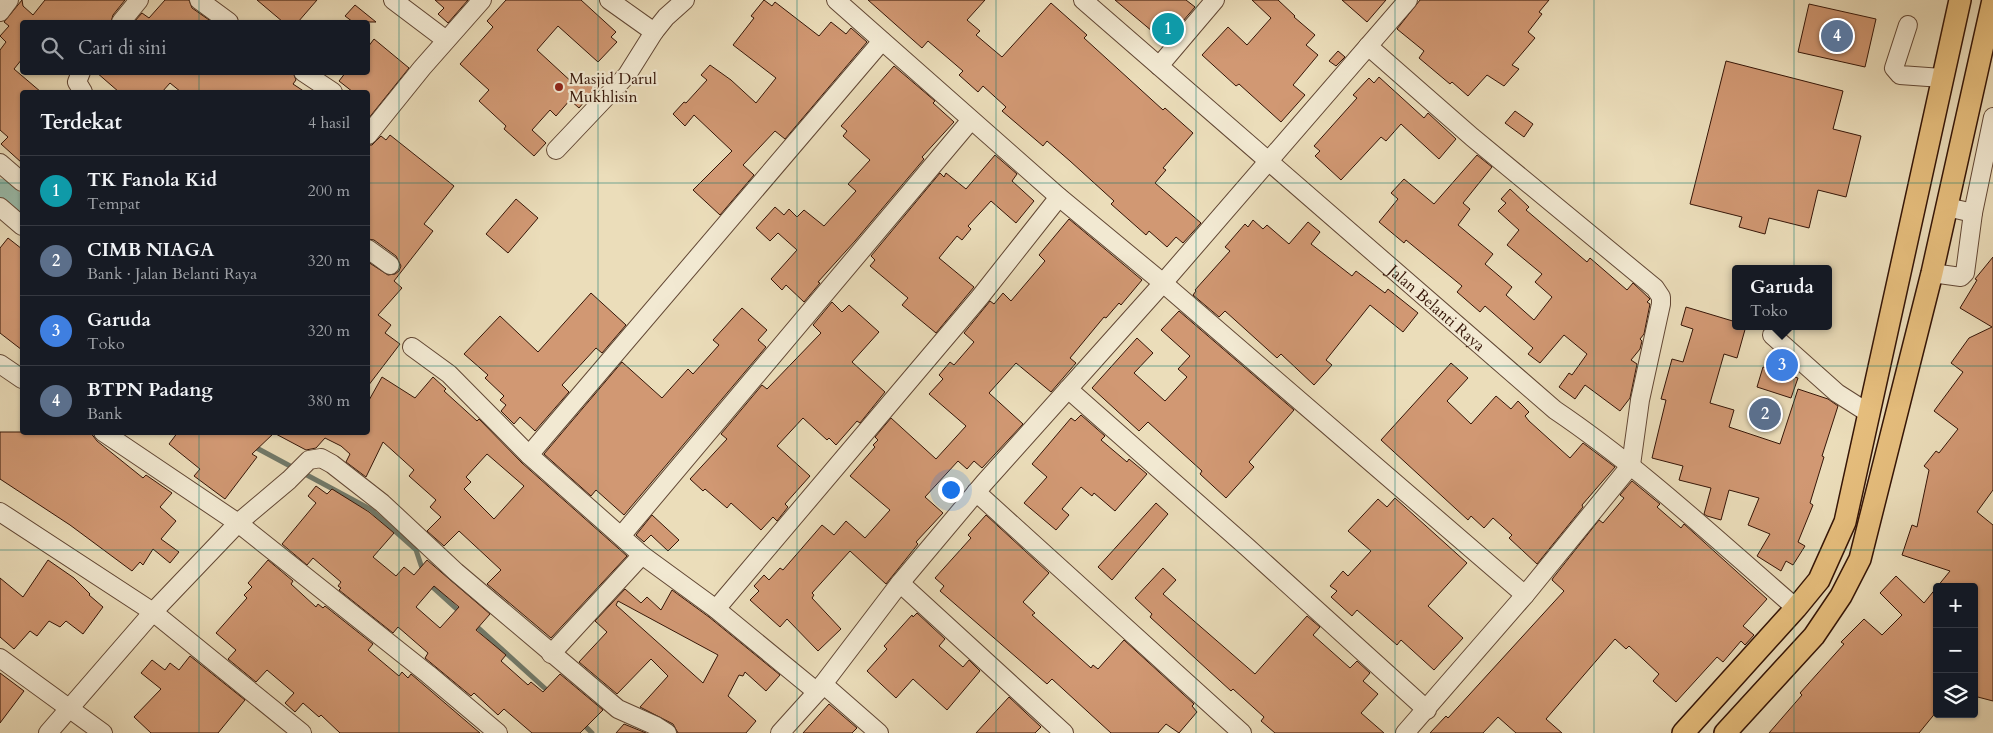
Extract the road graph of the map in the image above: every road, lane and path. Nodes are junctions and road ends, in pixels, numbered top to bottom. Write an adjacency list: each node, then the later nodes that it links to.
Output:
1 (9, 0): 14 (street)
2 (139, 0): 15 (street)
3 (199, 0): 16 (street)
4 (393, 0): 19 (street)
5 (482, 0): 19 (street)
6 (610, 0): 18 (street)
7 (685, 0): 18 (street)
8 (836, 0): 20 (street)
9 (1083, 0): 23 (street, Jalan Belanti Raya)
10 (1215, 0): 23 (street)
11 (1408, 0): 22 (street)
12 (1960, 0): 26 (main road)
13 (1992, 0): 21 (main road)
14 (0, 12)
15 (123, 20)
16 (226, 20)
17 (1908, 25): 26 (street)
18 (654, 32): 32 (street)
19 (446, 40): 31 (street)
20 (882, 41): 30 (street); 52 (street)
21 (1988, 42): 38 (main road)
22 (1368, 46): 33 (street); 53 (street)
23 (1159, 66): 33 (street, Jalan Belanti Raya)
24 (80, 75): 27 (street)
25 (308, 75): 28 (street)
26 (1942, 78): 50 (main road)
27 (82, 90)
28 (330, 90)
29 (1993, 117): 39 (street)
30 (971, 120): 36 (street); 57 (street)
31 (371, 124)
32 (556, 150)
33 (1270, 161): 44 (street); 53 (street, Jalan Belanti Raya)
34 (0, 163): 35 (street)
35 (20, 180)
36 (1059, 197): 44 (street); 62 (street)
37 (0, 207): 40 (street)
38 (1947, 207): 39 (street); 43 (main road)
39 (1973, 213): 43 (street)
40 (20, 224)
41 (370, 250): 42 (street)
42 (390, 265)
43 (1932, 273): 80 (main road)
44 (1163, 283): 49 (street); 60 (street)
45 (1772, 335): 50 (street)
46 (412, 347): 52 (street)
47 (0, 364): 48 (street)
48 (20, 378)
49 (1068, 389): 54 (street); 68 (street)
50 (1870, 414): 61 (main road)
51 (109, 435): 56 (street)
52 (529, 455): 57 (street)
53 (1631, 465): 60 (street); 61 (street, Jalan Belanti Raya)
54 (976, 492): 59 (street); 77 (street)
55 (0, 512): 63 (street)
56 (238, 523): 63 (street); 64 (street); 72 (street)
57 (620, 536): 58 (street)
58 (642, 555): 62 (street); 64 (street)
59 (900, 584): 66 (street); 76 (street)
60 (1525, 595): 68 (street)
61 (1796, 608): 79 (main road)
62 (716, 609): 66 (street)
63 (153, 612): 67 (street); 71 (street)
64 (551, 654): 73 (street)
65 (0, 658): 67 (street)
66 (820, 688): 74 (street); 75 (street)
67 (70, 708): 69 (street); 70 (street)
68 (1427, 710): 78 (street)
69 (48, 733)
70 (102, 733)
71 (302, 733)
72 (498, 733)
73 (666, 733)
74 (780, 733)
75 (879, 733)
76 (1064, 733)
77 (1242, 733)
78 (1405, 733)
79 (1683, 733)
80 (1725, 733)

